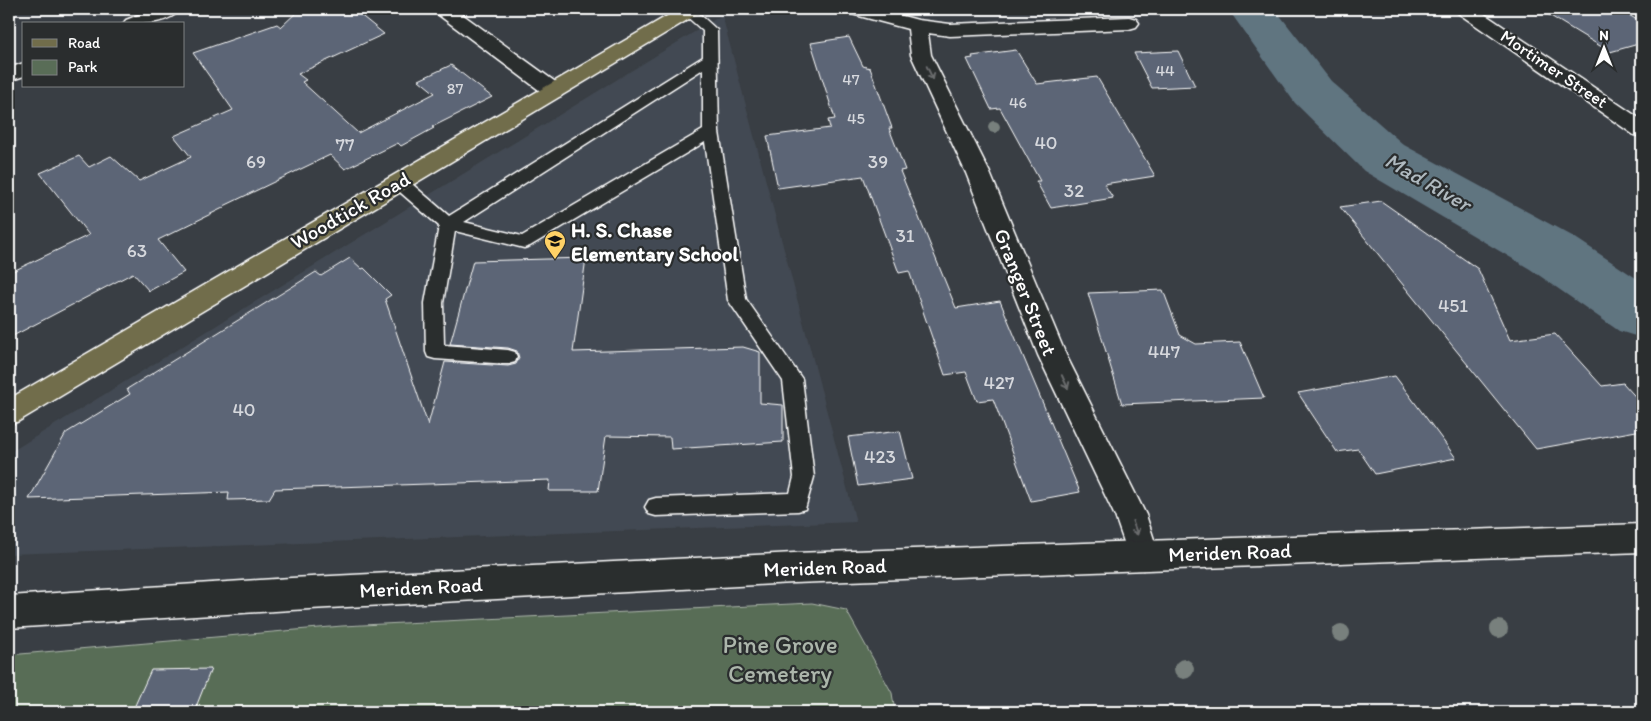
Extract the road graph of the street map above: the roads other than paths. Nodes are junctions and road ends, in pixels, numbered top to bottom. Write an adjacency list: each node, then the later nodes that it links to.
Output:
1 (170, 9): 6 (street)
2 (443, 9): 12 (street)
3 (855, 9): 8 (street)
4 (1465, 9): 13 (street, Mortimer Street)
5 (691, 10): 9 (lane); 12 (main road, Woodtick Road)
6 (138, 22)
7 (1129, 23): 8 (street)
8 (917, 26): 21 (street, Granger Street, one-way to 21)
9 (709, 59): 14 (lane); 16 (lane)
10 (22, 70): 11 (street)
11 (9, 75)
12 (554, 91): 15 (main road, Woodtick Road)
13 (1642, 130)
14 (711, 132): 16 (lane); 19 (lane)
15 (398, 182): 16 (lane); 18 (main road, Woodtick Road)
16 (448, 224): 17 (lane)
17 (508, 357)
18 (9, 413)
19 (656, 507)
20 (1642, 538): 21 (street, Meriden Road)
21 (1142, 555): 22 (street, Meriden Road)
22 (9, 612)

